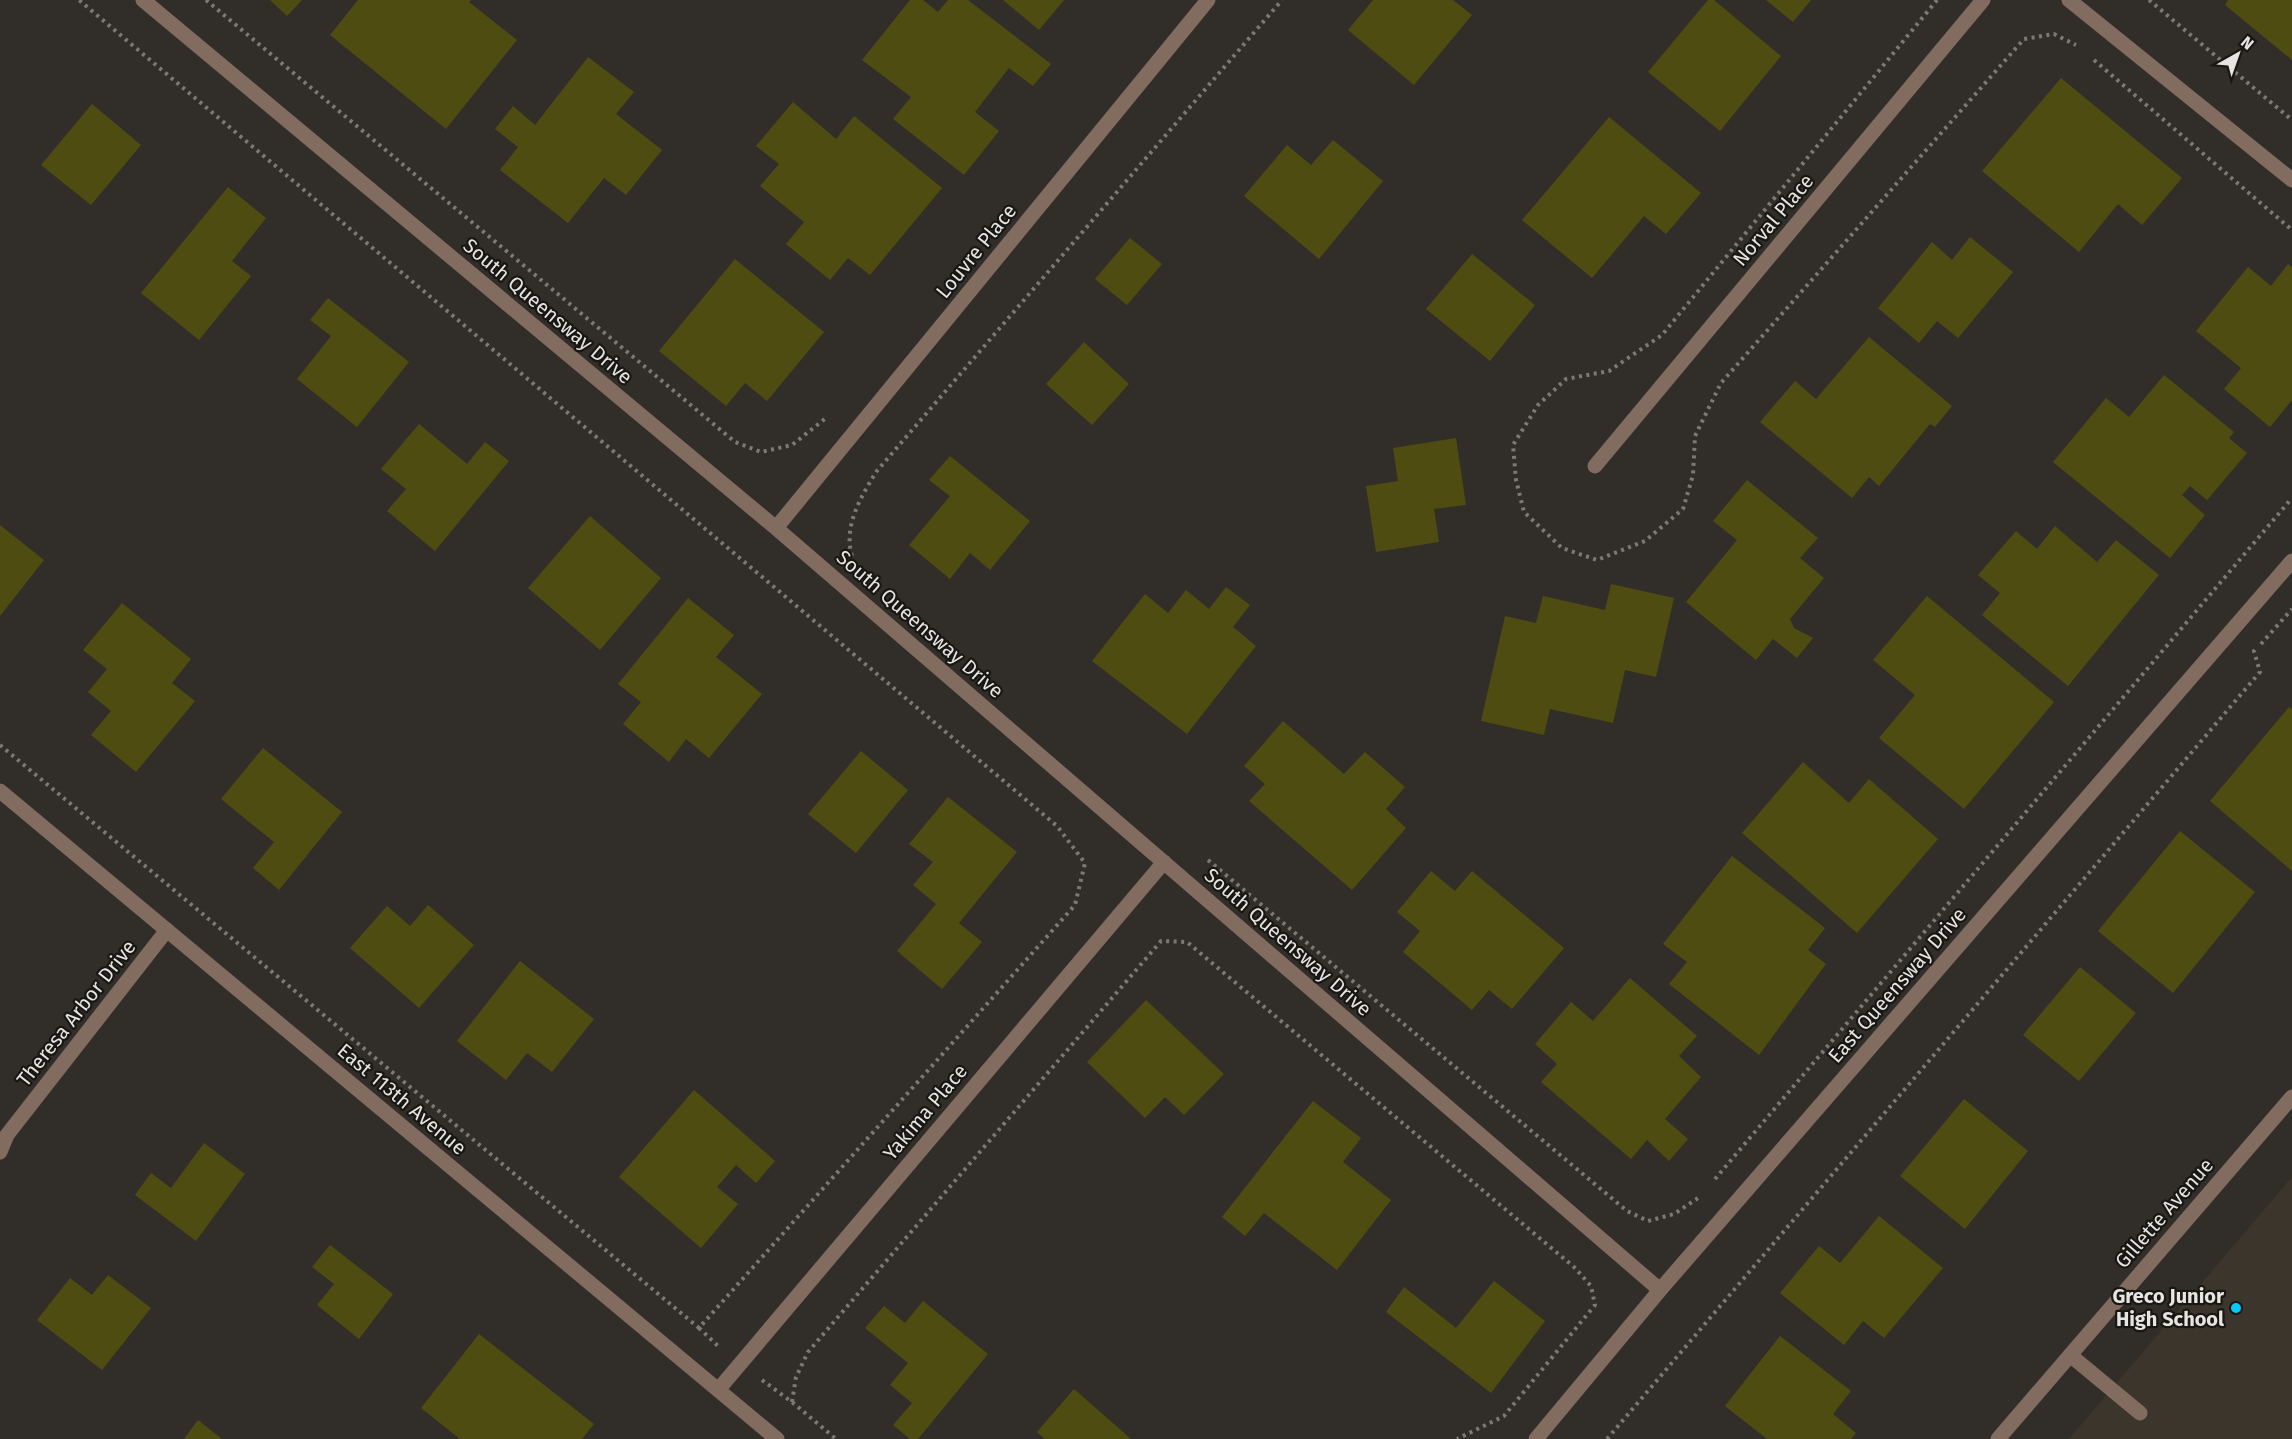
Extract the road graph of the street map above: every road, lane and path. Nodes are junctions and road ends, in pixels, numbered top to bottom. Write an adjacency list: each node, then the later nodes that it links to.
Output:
1 (78, 0): 30 (path)
2 (143, 0): 18 (street, South Queensway Drive)
3 (206, 0): 15 (path)
4 (1208, 0): 18 (street, Louvre Place)
5 (1282, 0): 20 (path)
6 (1983, 0): 16 (street, Norval Place)
7 (2070, 0): 12 (street)
8 (2149, 0): 11 (path)
9 (2085, 52): 14 (path)
10 (2094, 60): 13 (path)
11 (2292, 120)
12 (2292, 180)
13 (2292, 230)
14 (1721, 383)
15 (833, 410)
16 (1595, 466)
17 (2292, 498): 24 (path)
18 (776, 528): 25 (street, South Queensway Drive)
19 (2292, 561): 29 (street, East Queensway Drive)
20 (855, 563)
21 (2292, 609): 40 (path)
22 (0, 745): 30 (path)
23 (0, 791): 26 (street, East 113th Avenue)
24 (1200, 853)
25 (1164, 862): 29 (street, South Queensway Drive); 32 (street, Yakima Place)
26 (167, 930): 28 (street, Theresa Arbor Drive); 33 (street, East 113th Avenue)
27 (2292, 1097): 31 (street, Gillette Avenue)
28 (0, 1152)
29 (1660, 1290): 39 (street, East Queensway Drive)
30 (699, 1328): 32 (path)
31 (2070, 1355): 35 (street); 41 (street, Gillette Avenue)
32 (739, 1364): 33 (street, Yakima Place); 34 (path)
33 (718, 1390): 36 (street, East 113th Avenue)
34 (792, 1402): 37 (path); 38 (path)
35 (2139, 1413)
36 (777, 1439)
37 (836, 1439)
38 (1457, 1439)
39 (1536, 1439)
40 (1607, 1439)
41 (1998, 1439)

